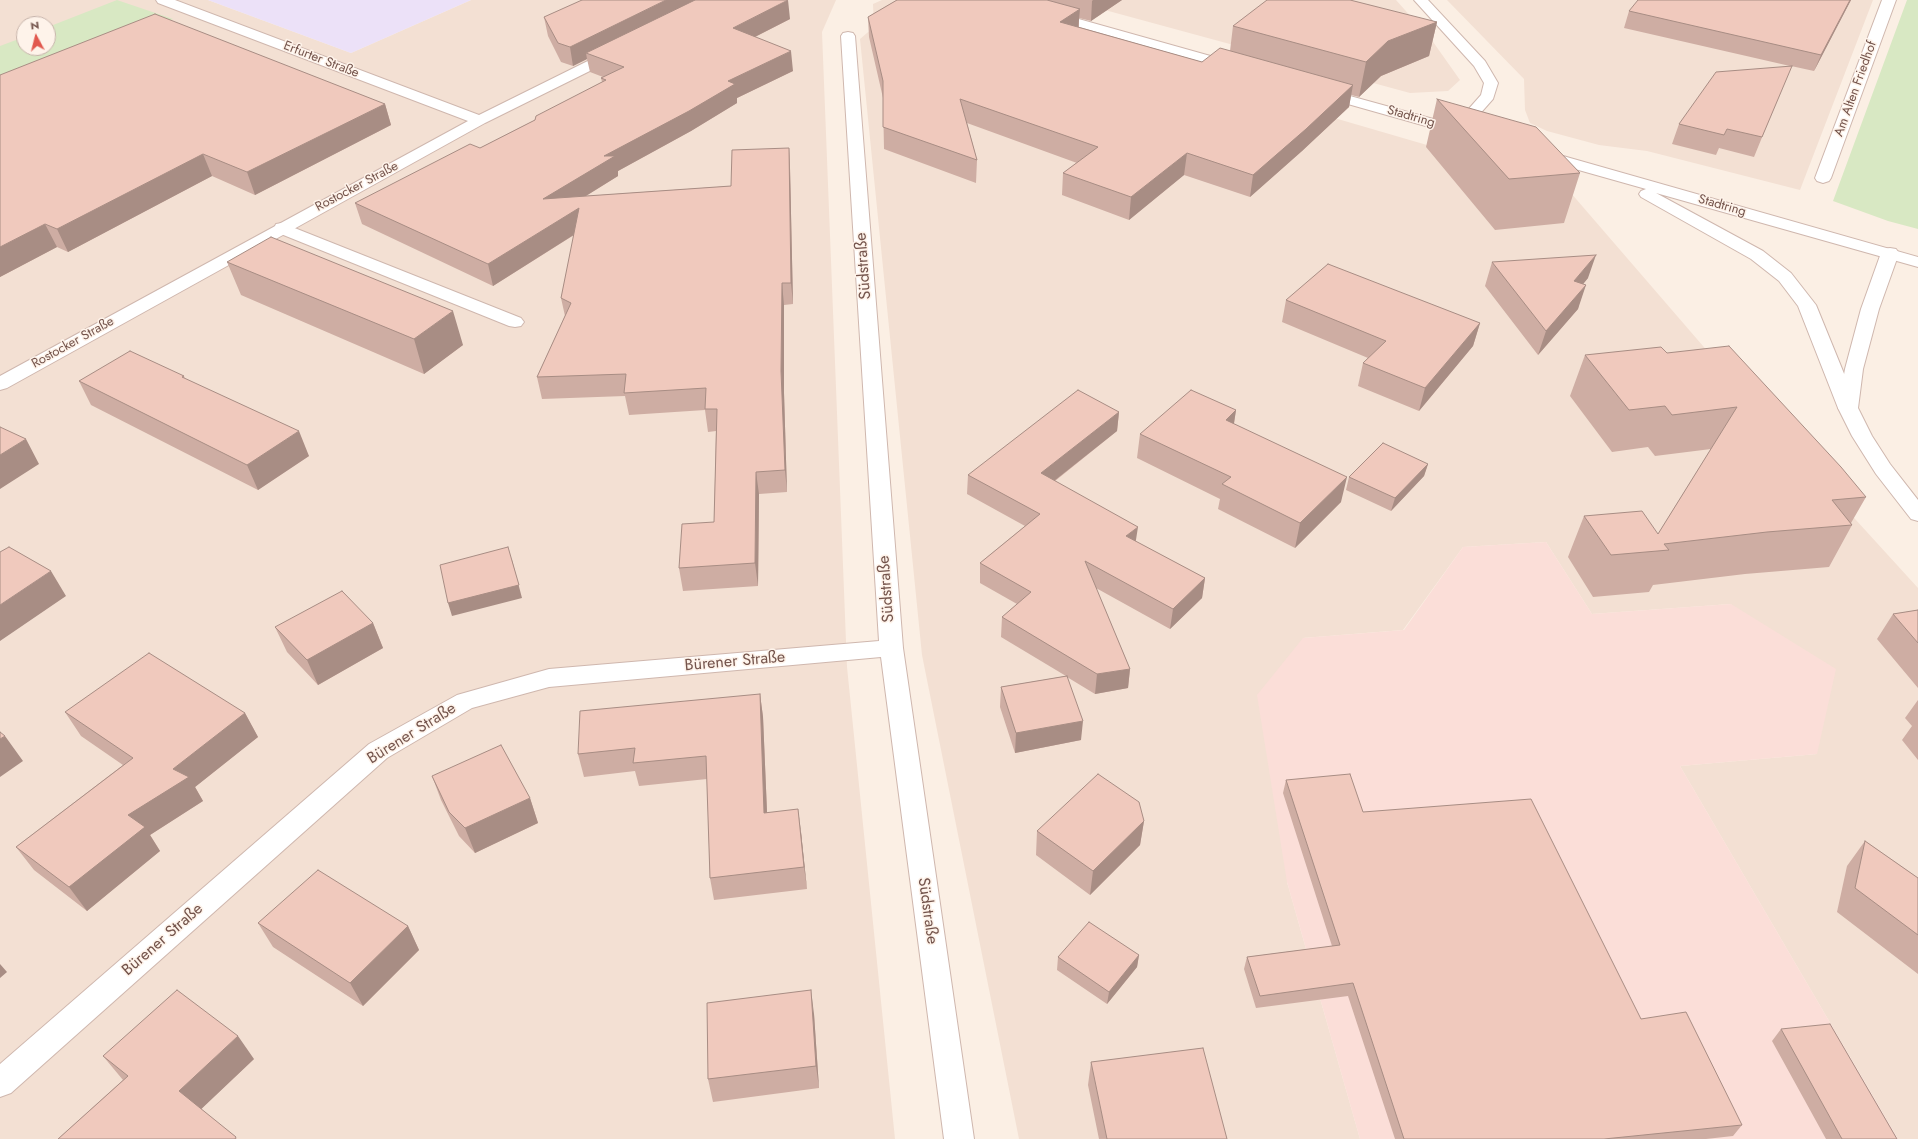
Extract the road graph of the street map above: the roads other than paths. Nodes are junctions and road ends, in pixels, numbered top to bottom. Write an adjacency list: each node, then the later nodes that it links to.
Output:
1 (163, 0): 9 (street, Erfurter Straße)
2 (996, 0): 7 (street)
3 (1421, 0): 10 (street)
4 (1889, 0): 14 (street, Am Alten Friedhof)
5 (848, 36): 22 (street, Südstraße)
6 (626, 47): 9 (street, Rostocker Straße)
7 (1246, 71)
8 (1306, 88): 10 (street, Stadtring)
9 (480, 120): 15 (street, Rostocker Straße)
10 (1458, 130): 11 (street, Stadtring)
11 (1473, 135)
12 (1526, 150): 13 (street, Stadtring)
13 (1611, 175): 16 (street, Stadtring); 20 (street)
14 (1823, 178)
15 (282, 228): 18 (street); 19 (street, Rostocker Straße)
16 (1890, 253): 17 (street, Stadtring); 20 (street)
17 (1918, 262)
18 (515, 322)
19 (5, 377)
20 (1848, 408): 21 (street)
21 (1918, 514)
22 (891, 648): 23 (street, Bürener Straße); 24 (street, Südstraße)
23 (0, 1083)
24 (958, 1139)

